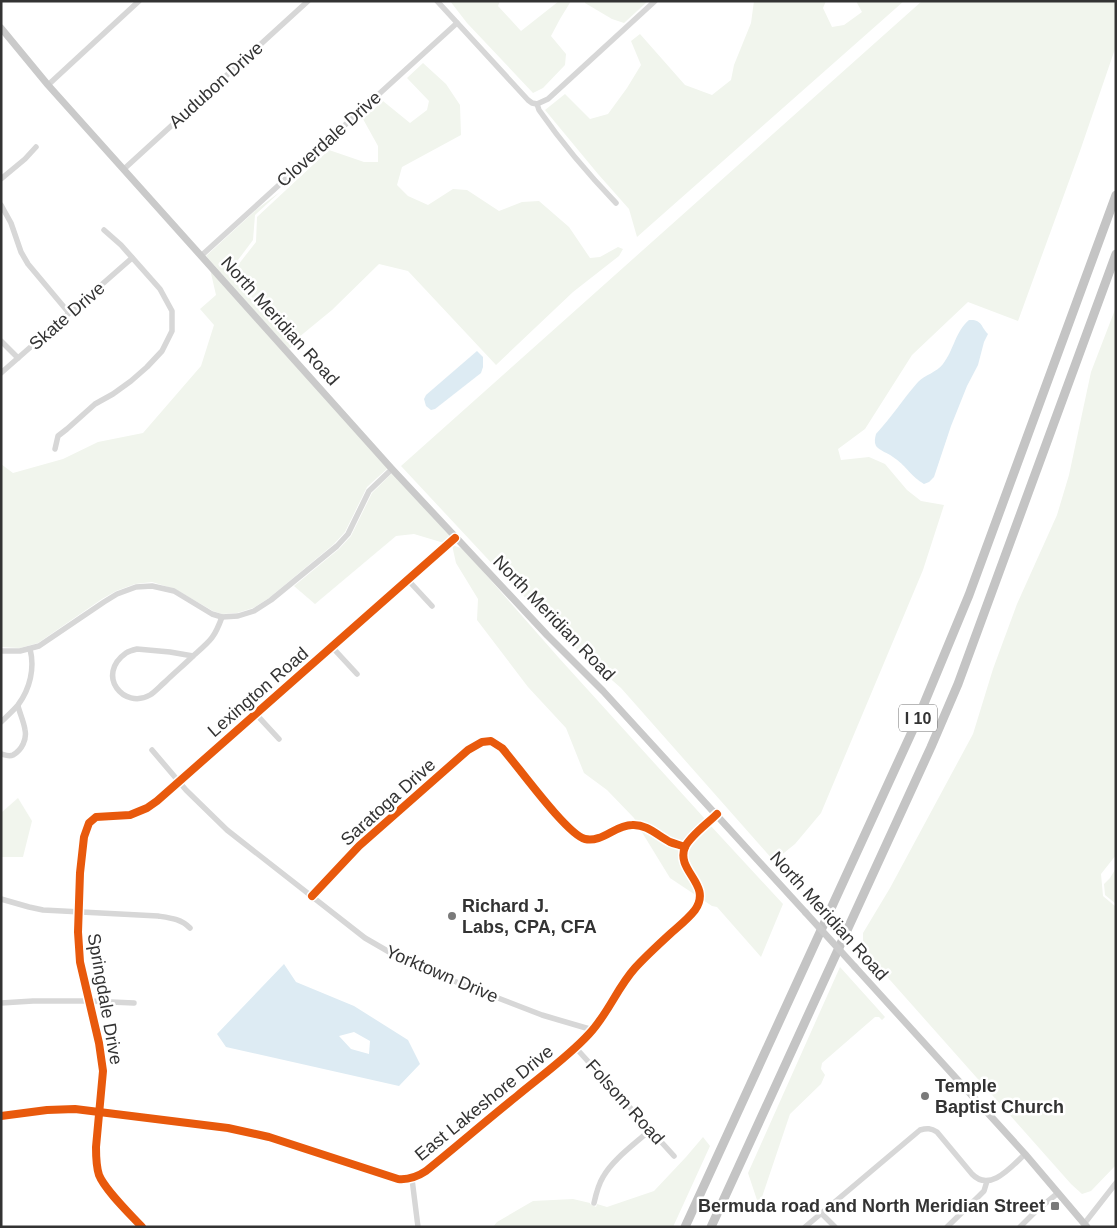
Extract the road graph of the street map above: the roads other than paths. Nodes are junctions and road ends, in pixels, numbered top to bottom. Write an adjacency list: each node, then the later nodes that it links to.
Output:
1 (140, 1): 7 (street)
2 (308, 1): 10 (street, Audubon Drive)
3 (437, 1): 5 (street)
4 (655, 1): 8 (street)
5 (457, 23): 8 (street); 17 (street, Cloverdale Drive)
6 (1, 28): 7 (main road, North Meridian Road)
7 (48, 85): 10 (main road, North Meridian Road)
8 (538, 104): 13 (street)
9 (36, 148): 11 (street)
10 (124, 169): 17 (main road, North Meridian Road)
11 (1, 180)
12 (1116, 195): 67 (highway, I 10)
13 (616, 203)
14 (1, 205): 19 (street)
15 (104, 230): 18 (street)
16 (1116, 254): 68 (highway, I 10)
17 (202, 256): 24 (main road, North Meridian Road)
18 (132, 258): 19 (street, Skate Drive); 23 (street)
19 (70, 312): 21 (street, Skate Drive)
20 (1, 341): 21 (street)
21 (18, 358): 22 (street, Skate Drive)
22 (1, 374)
23 (54, 449)
24 (392, 469): 25 (main road, North Meridian Road); 28 (street)
25 (455, 538): 26 (street, Lexington Road); 41 (main road, North Meridian Road)
26 (408, 580): 27 (street); 29 (street, Lexington Road)
27 (432, 606)
28 (222, 617): 30 (street); 32 (street)
29 (332, 647): 33 (street); 35 (street, Lexington Road)
30 (30, 649): 31 (street); 34 (street)
31 (1, 650)
32 (193, 656): 32 (street)
33 (357, 674)
34 (18, 706): 36 (street); 39 (street)
35 (256, 714): 37 (street); 40 (street, Lexington Road)
36 (1, 722)
37 (279, 739)
38 (152, 750): 40 (street, Yorktown Drive)
39 (1, 754)
40 (180, 782): 43 (street, Lexington Road); 44 (street, Yorktown Drive)
41 (717, 814): 42 (street); 56 (main road, North Meridian Road, bridge)
42 (685, 847): 44 (street, Saratoga Drive); 51 (street, East Lakeshore Drive)
43 (82, 849): 46 (street, Springdale Drive)
44 (312, 896): 51 (street, Yorktown Drive)
45 (1, 899): 46 (street)
46 (79, 913): 47 (street); 48 (street, Springdale Drive)
47 (190, 928)
48 (90, 1001): 49 (street); 50 (street); 53 (street, Springdale Drive)
49 (1, 1003)
50 (134, 1003)
51 (593, 1030): 52 (street, East Lakeshore Drive)
52 (575, 1047): 55 (street, Folsom Road); 58 (street, East Lakeshore Drive)
53 (99, 1112): 54 (street, East Lakeshore Drive); 58 (street, East Lakeshore Drive); 65 (street, Springdale Drive)
54 (1, 1116)
55 (650, 1130): 57 (street, Folsom Road); 62 (street)
56 (1025, 1154): 59 (street); 61 (main road, North Meridian Road)
57 (674, 1156)
58 (412, 1179): 66 (street)
59 (987, 1181): 63 (street); 71 (street)
60 (1116, 1183): 64 (street)
61 (1058, 1193): 64 (main road, North Meridian Road); 72 (street)
62 (594, 1203)
63 (821, 1213): 69 (street); 70 (street)
64 (1086, 1225)
65 (142, 1227)
66 (418, 1227)
67 (685, 1227)
68 (711, 1227)
69 (805, 1227)
70 (835, 1227)
71 (947, 1227)
72 (1020, 1227)

